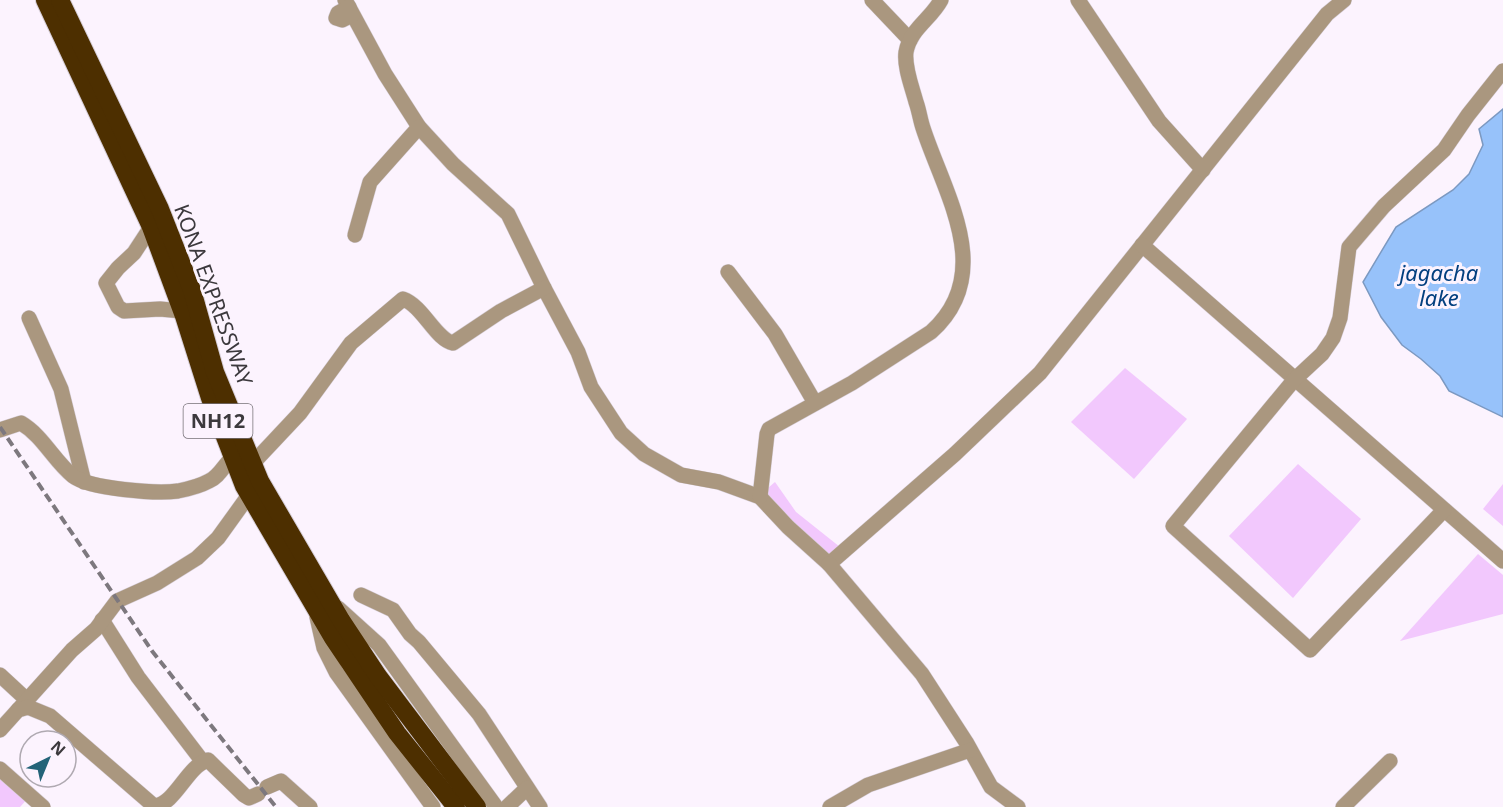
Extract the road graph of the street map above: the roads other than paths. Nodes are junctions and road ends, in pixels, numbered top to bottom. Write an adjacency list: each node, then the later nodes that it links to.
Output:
1 (872, 0): 8 (street)
2 (941, 0): 8 (street)
3 (1078, 0): 11 (street)
4 (1344, 0): 11 (street)
5 (49, 1): 12 (highway, KONA EXPRESSWAY / NH12); 17 (highway, KONA EXPRESSWAY / NH12)
6 (349, 7): 7 (street); 10 (street)
7 (332, 20)
8 (910, 40): 20 (street)
9 (1503, 71): 19 (street)
10 (419, 127): 13 (street); 16 (street)
11 (1203, 170): 14 (street)
12 (151, 227): 17 (highway, KONA EXPRESSWAY / NH12); 17 (street)
13 (355, 235)
14 (1142, 246): 19 (street); 29 (street)
15 (728, 272): 20 (street)
16 (544, 288): 23 (street); 26 (street)
17 (183, 299): 22 (highway, KONA EXPRESSWAY / NH12); 23 (highway, KONA EXPRESSWAY / NH12)
18 (29, 318): 24 (street)
19 (1294, 380): 27 (street); 27 (street)
20 (815, 403): 26 (street)
21 (0, 430): 24 (street)
22 (232, 459): 24 (street); 25 (highway, KONA EXPRESSWAY / NH12)
23 (253, 463): 25 (highway, KONA EXPRESSWAY / NH12)
24 (84, 482)
25 (251, 487): 31 (highway, KONA EXPRESSWAY / NH12); 32 (street)
26 (760, 497): 29 (street)
27 (1444, 510): 28 (street)
28 (1503, 561)
29 (829, 564): 36 (street)
30 (361, 595): 40 (street)
31 (322, 605): 44 (street); 45 (highway, KONA EXPRESSWAY / NH12); 46 (highway, KONA EXPRESSWAY / NH12); 47 (street)
32 (102, 620): 34 (street); 38 (street)
33 (0, 675): 34 (street)
34 (22, 705): 35 (street); 38 (street)
35 (0, 730)
36 (970, 750): 50 (street); 51 (street)
37 (1390, 761): 52 (street)
38 (203, 762): 41 (street)
39 (0, 769): 42 (street)
40 (527, 788): 48 (street); 49 (street)
41 (254, 796): 43 (street)
42 (43, 807)
43 (310, 807)
44 (433, 807)
45 (456, 807)
46 (477, 807)
47 (496, 807)
48 (507, 807)
49 (540, 807)
50 (830, 807)
51 (1018, 807)
52 (1343, 807)

